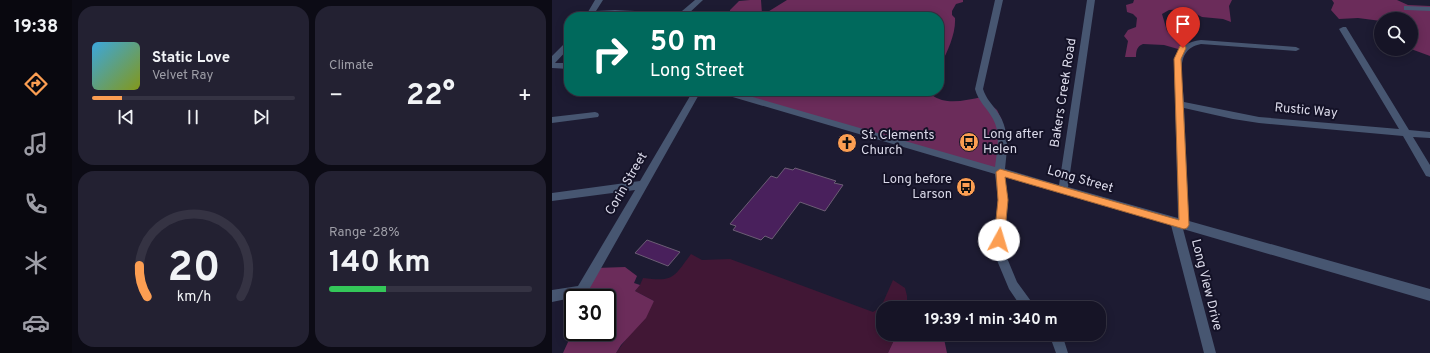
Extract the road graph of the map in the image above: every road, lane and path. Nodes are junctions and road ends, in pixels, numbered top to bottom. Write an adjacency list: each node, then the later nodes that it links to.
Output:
1 (599, 0): 7 (street)
2 (699, 0): 8 (street)
3 (999, 0): 22 (street)
4 (1091, 0): 25 (street, Bakers Creek Road)
5 (1407, 8): 6 (street)
6 (1430, 8)
7 (592, 12)
8 (684, 12)
9 (1342, 29): 20 (street)
10 (1296, 48): 17 (street, Long View Drive)
11 (564, 49): 12 (street)
12 (552, 60)
13 (552, 65): 14 (street)
14 (564, 66)
15 (693, 96): 24 (street, Corin Street)
16 (739, 96): 22 (street, Long Street)
17 (1180, 104): 20 (street, Rustic Way); 27 (street, Long View Drive)
18 (595, 115): 19 (street)
19 (552, 120)
20 (1405, 133): 21 (street, Rustic Way); 23 (street)
21 (1430, 135)
22 (1000, 172): 25 (street, Long Street); 30 (street)
23 (1430, 173)
24 (642, 185): 26 (street); 29 (street, Corin Street)
25 (1063, 190): 27 (street, Long Street)
26 (552, 197)
27 (1180, 224): 28 (street, Long Street); 33 (street, Long View Drive)
28 (1430, 295)
29 (552, 296)
30 (1025, 301)
31 (1058, 341): 32 (street)
32 (1062, 353)
33 (1210, 353)

